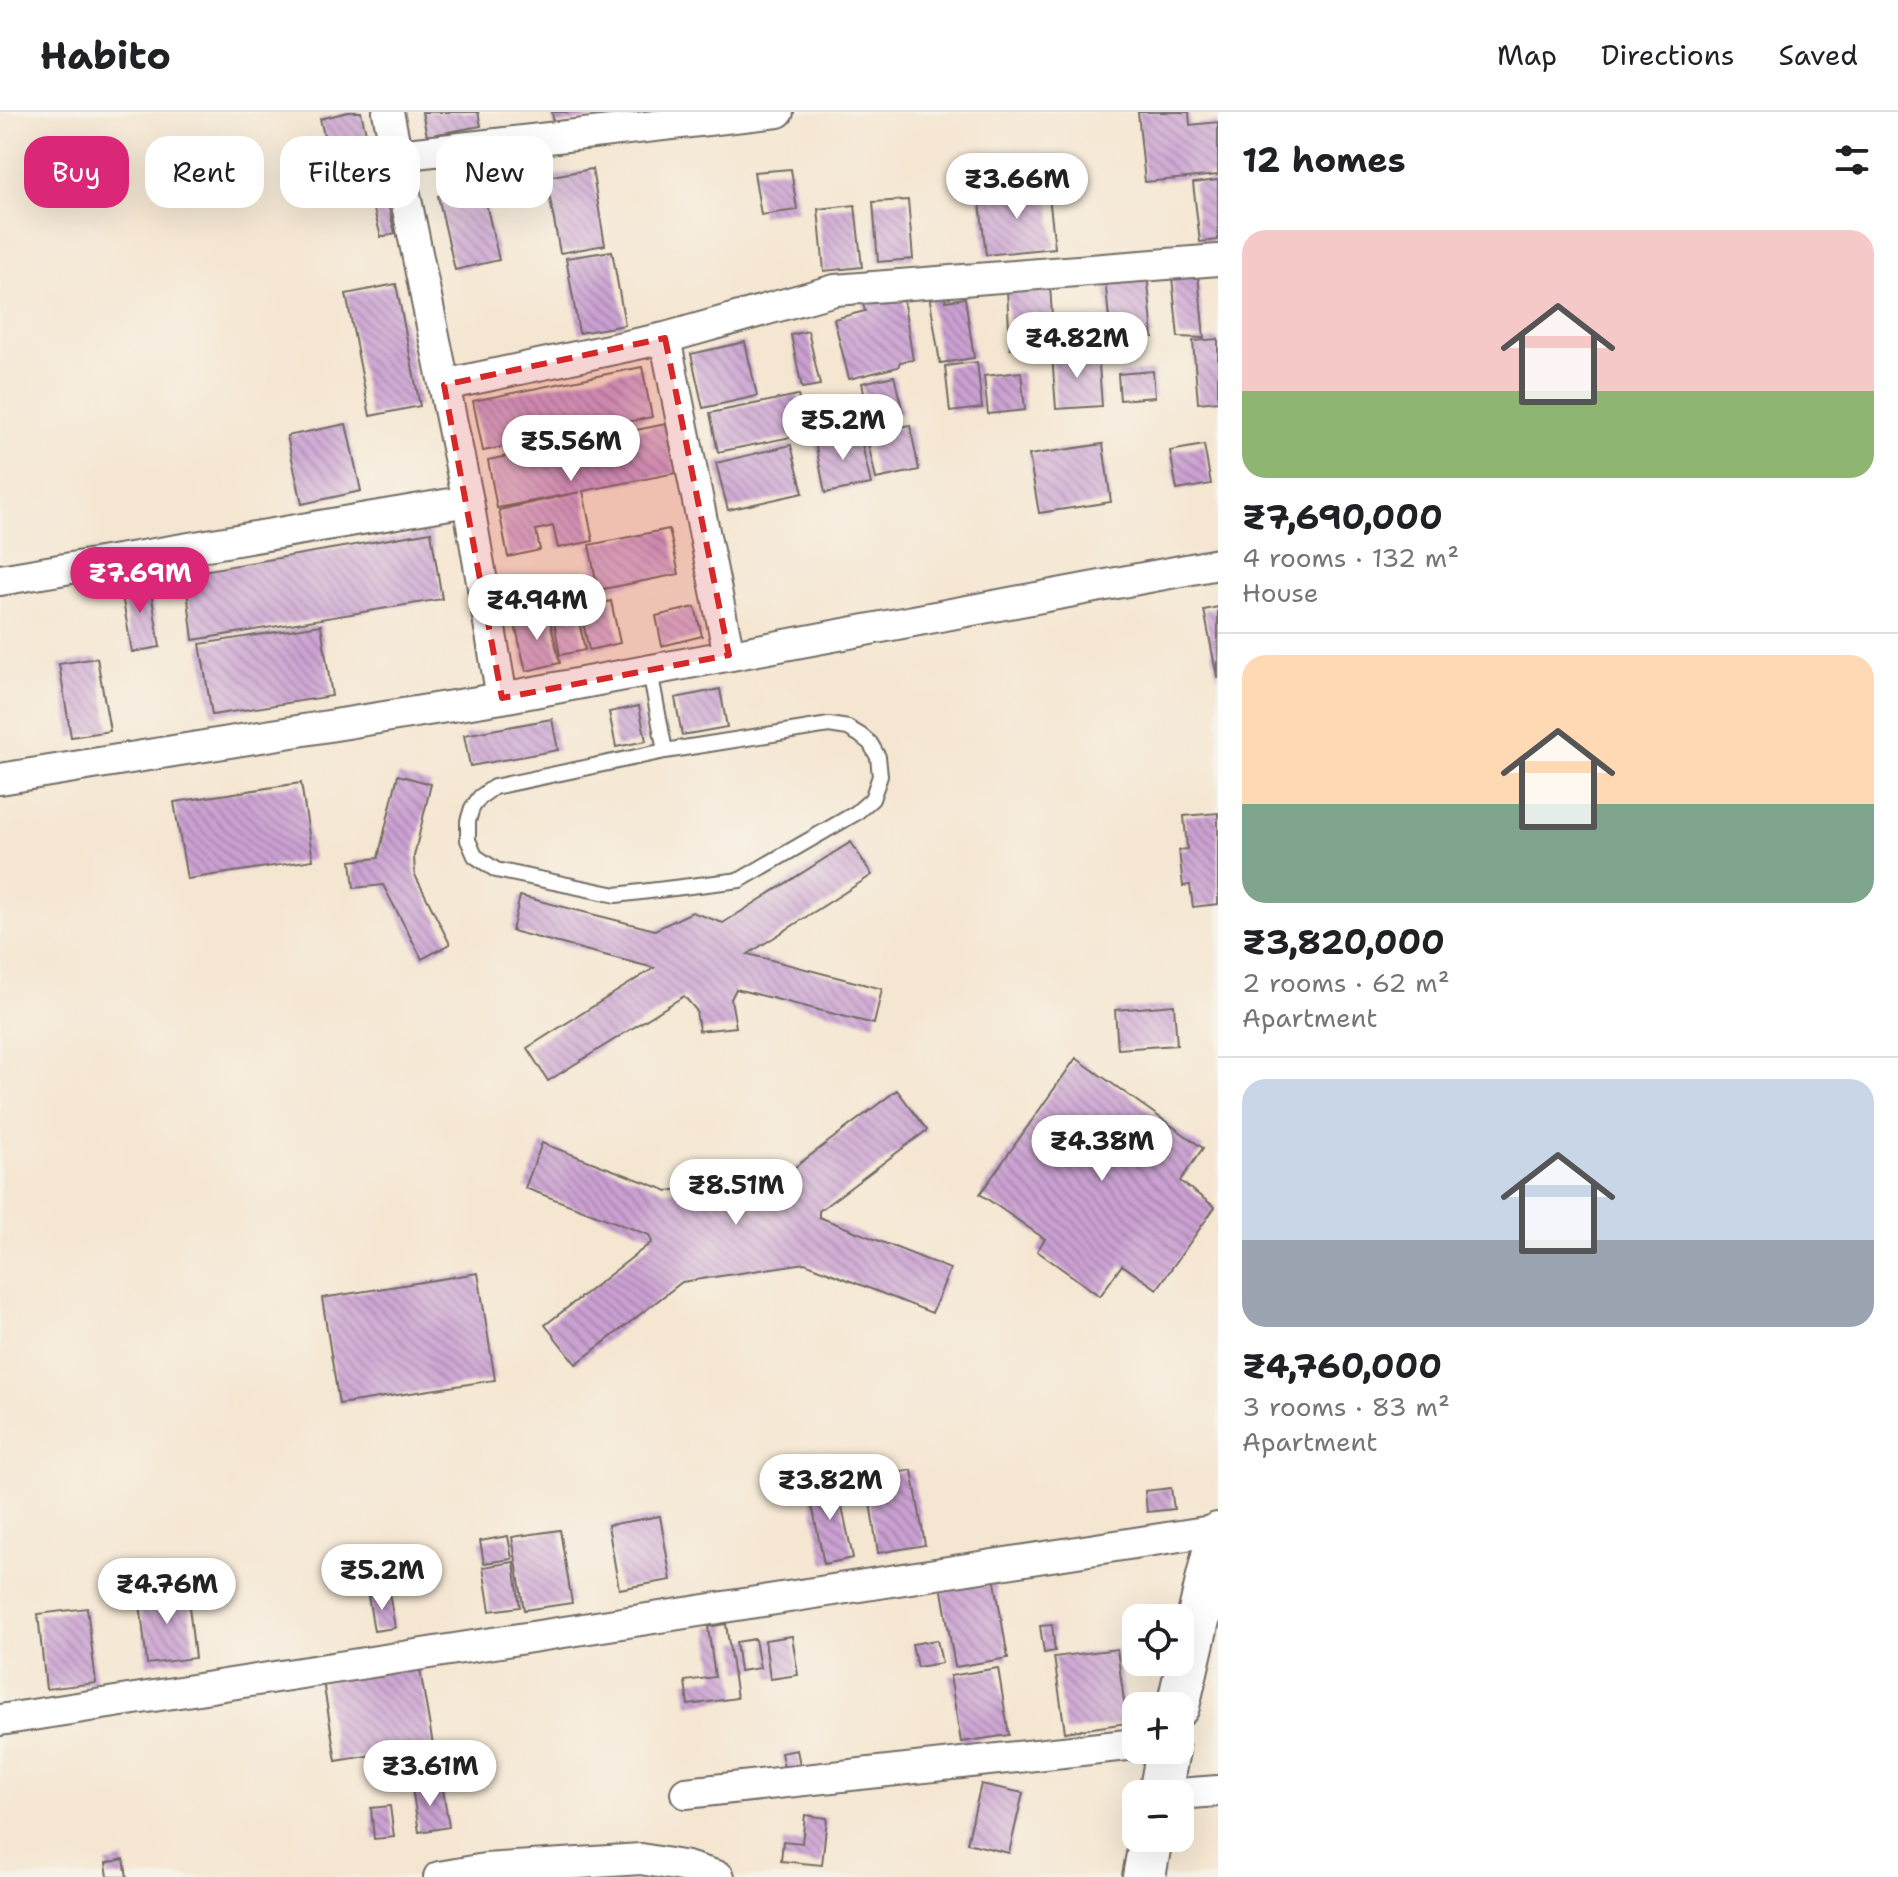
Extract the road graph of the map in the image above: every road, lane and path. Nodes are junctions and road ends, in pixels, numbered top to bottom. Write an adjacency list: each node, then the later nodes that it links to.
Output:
1 (388, 112): 3 (street)
2 (778, 112): 4 (street)
3 (394, 136)
4 (420, 153)
5 (409, 208): 8 (street)
6 (1218, 260): 7 (street)
7 (665, 338): 8 (street); 12 (street)
8 (444, 385): 9 (street)
9 (468, 501): 11 (street); 14 (street)
10 (1218, 564): 12 (street)
11 (0, 580)
12 (729, 655): 13 (street)
13 (650, 671): 14 (street); 15 (lane)
14 (502, 698): 16 (street)
15 (665, 751): 15 (lane)
16 (0, 779)
17 (1218, 1532): 18 (street); 19 (street)
18 (1181, 1692)
19 (0, 1720)
20 (1122, 1746): 22 (street)
21 (1218, 1791): 23 (street)
22 (686, 1793)
23 (1194, 1793)
24 (1148, 1852): 27 (street)
25 (439, 1877): 26 (street)
26 (719, 1877)
27 (1144, 1877)

